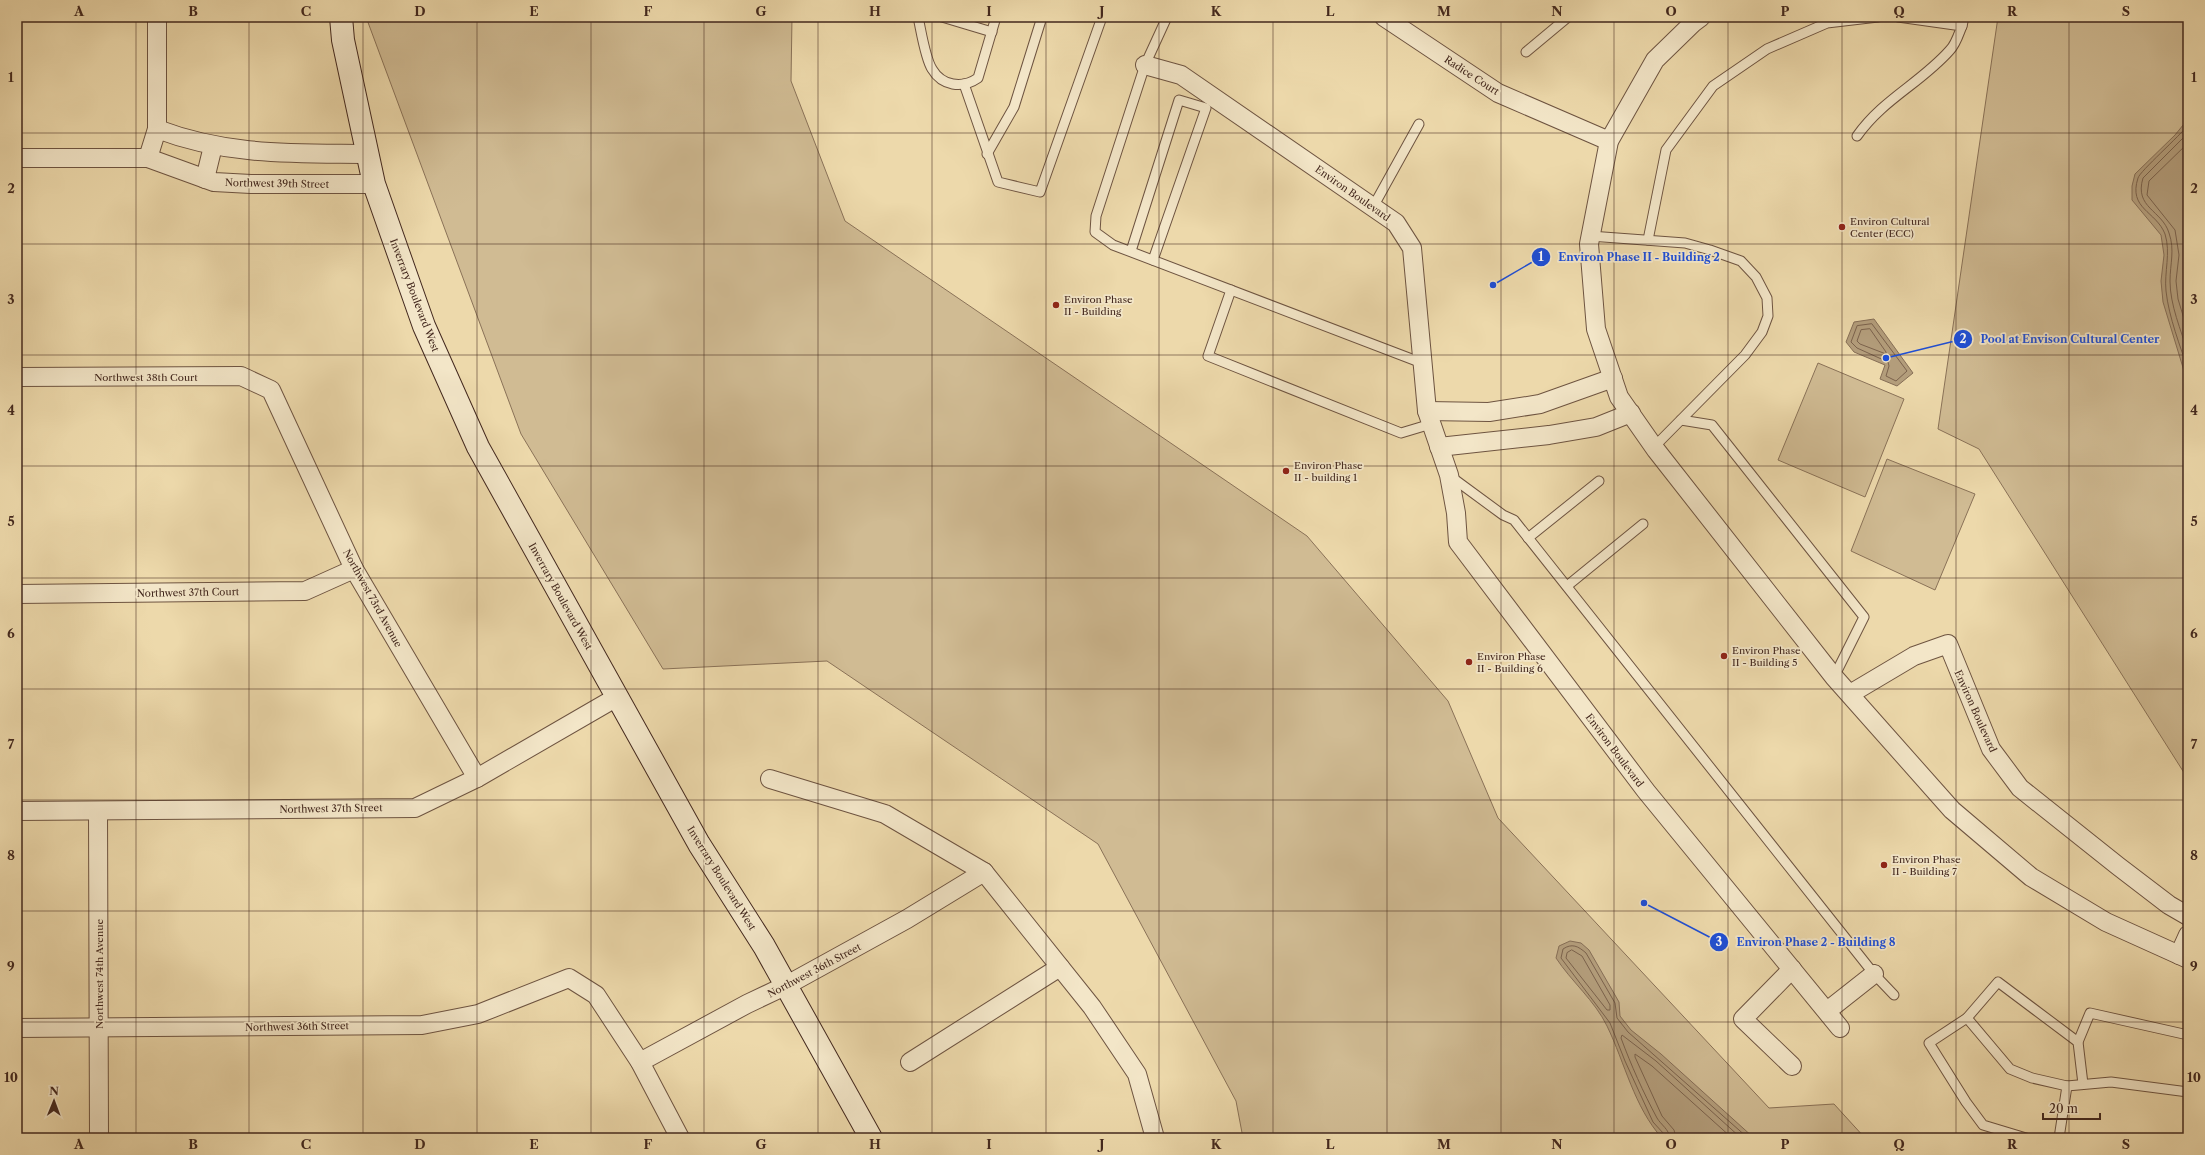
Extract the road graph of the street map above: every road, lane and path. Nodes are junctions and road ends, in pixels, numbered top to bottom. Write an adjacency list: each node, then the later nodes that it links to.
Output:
1 (157, 17): 20 (street)
2 (341, 17): 24 (street, Inverrary Boulevard West)
3 (918, 17): 18 (lane)
4 (942, 17): 15 (lane)
5 (996, 17): 15 (lane)
6 (1042, 17): 25 (lane)
7 (1102, 17): 25 (lane)
8 (1167, 17): 17 (lane)
9 (1384, 17): 22 (street, Radice Court)
10 (1568, 17): 16 (lane)
11 (1878, 17): 32 (lane)
12 (1898, 17): 14 (lane)
13 (1694, 19): 22 (street)
14 (1963, 21): 21 (lane)
15 (992, 32): 18 (lane)
16 (1526, 52)
17 (1145, 65): 30 (street, Environ Boulevard); 33 (lane)
18 (964, 84): 25 (lane)
19 (1419, 124): 30 (lane)
20 (157, 129): 23 (street); 27 (street)
21 (1857, 136)
22 (1609, 141): 31 (street)
23 (213, 146): 24 (street); 28 (street)
24 (366, 154): 29 (street, Inverrary Boulevard West)
25 (987, 154)
26 (17, 158): 27 (street, Northwest 39th Street)
27 (148, 158): 28 (street, Northwest 39th Street)
28 (205, 179): 29 (street, Northwest 39th Street)
29 (374, 184): 54 (street, Inverrary Boulevard West)
30 (1373, 207): 36 (street, Environ Boulevard)
31 (1590, 236): 32 (lane); 38 (street)
32 (1648, 240): 42 (lane)
33 (1130, 251): 34 (lane); 34 (lane)
34 (1153, 260): 35 (lane)
35 (1231, 290): 36 (lane); 41 (lane)
36 (1422, 363): 41 (street, Environ Boulevard)
37 (17, 377): 39 (street, Northwest 38th Court)
38 (1613, 378): 40 (street); 41 (street)
39 (271, 390): 49 (street, Northwest 73rd Avenue)
40 (1631, 412): 43 (street); 44 (street)
41 (1429, 418): 43 (street, Environ Boulevard)
42 (1681, 420): 44 (lane); 52 (lane)
43 (1439, 447): 45 (street, Environ Boulevard)
44 (1654, 448): 52 (street)
45 (1449, 475): 48 (lane); 64 (street, Environ Boulevard)
46 (1599, 481): 48 (lane)
47 (1643, 524): 50 (lane)
48 (1528, 538): 50 (lane)
49 (354, 569): 51 (street, Northwest 37th Court); 55 (street, Northwest 73rd Avenue)
50 (1567, 586): 65 (lane)
51 (17, 594)
52 (1834, 677): 53 (street)
53 (1850, 694): 60 (street, Environ Boulevard); 62 (street)
54 (618, 697): 55 (street, Northwest 37th Street); 66 (street, Inverrary Boulevard West)
55 (477, 778): 58 (street, Northwest 37th Street)
56 (770, 779): 59 (street)
57 (17, 811): 58 (street, Northwest 37th Street)
58 (98, 811): 72 (street, Northwest 74th Avenue)
59 (984, 872): 63 (street); 66 (street, Northwest 36th Street)
60 (2188, 916)
61 (2188, 935): 62 (street)
62 (2184, 957)
63 (1060, 967): 76 (street); 84 (street)
64 (1792, 969): 68 (street, Environ Boulevard); 77 (street)
65 (1874, 974): 67 (lane); 68 (street)
66 (787, 985): 75 (street, Northwest 36th Street); 83 (street, Inverrary Boulevard West)
67 (1894, 995)
68 (1827, 1011): 71 (street, Environ Boulevard)
69 (1968, 1018): 74 (lane); 79 (lane); 85 (lane)
70 (17, 1028): 72 (street, Northwest 36th Street)
71 (1840, 1028)
72 (99, 1029): 75 (street, Northwest 36th Street); 81 (street, Northwest 74th Avenue)
73 (2188, 1035): 74 (lane)
74 (2078, 1042): 78 (lane)
75 (640, 1062): 82 (street)
76 (910, 1062)
77 (1792, 1066)
78 (2083, 1084): 79 (lane); 80 (lane)
79 (2067, 1086): 86 (lane)
80 (2188, 1092)
81 (99, 1138)
82 (680, 1138)
83 (872, 1138)
84 (1155, 1138)
85 (2026, 1138)
86 (2059, 1138)

